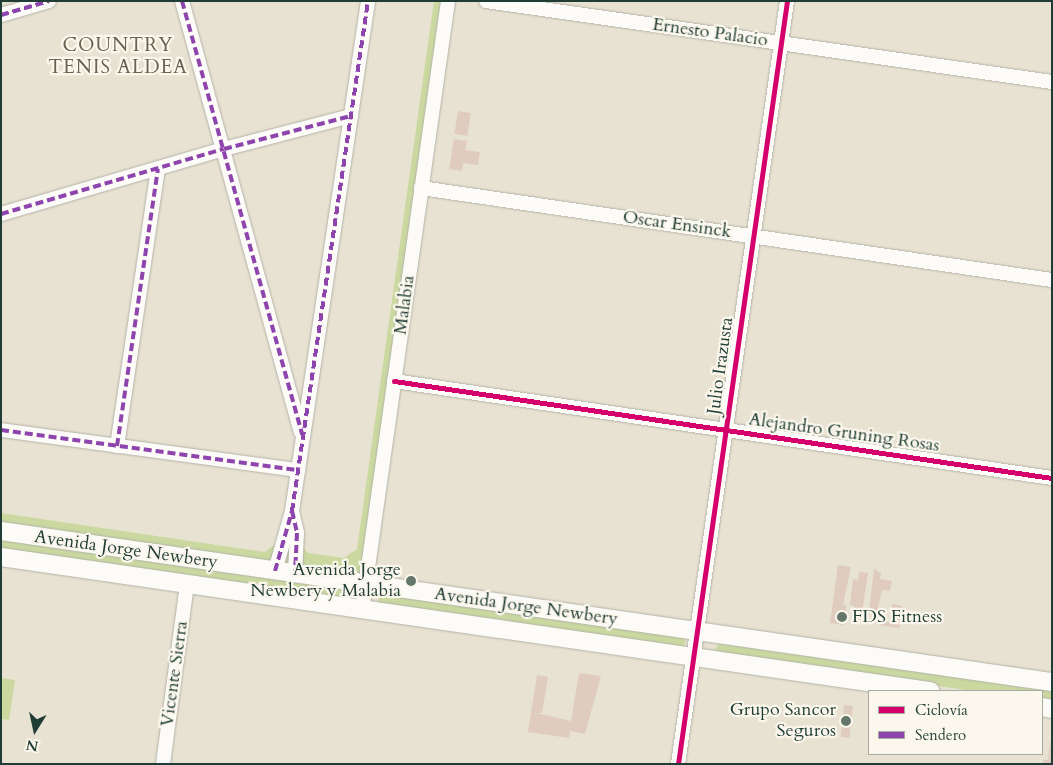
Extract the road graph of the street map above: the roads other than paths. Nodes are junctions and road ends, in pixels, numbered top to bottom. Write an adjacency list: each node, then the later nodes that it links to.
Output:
1 (48, 1): 7 (street)
2 (182, 1): 11 (street)
3 (368, 1): 10 (street)
4 (448, 1): 13 (street, Malabia)
5 (486, 1): 8 (street, Ernesto Palacio)
6 (787, 1): 8 (street, Julio Irazusta)
7 (1, 14)
8 (781, 44): 9 (street, Ernesto Palacio); 15 (street, Julio Irazusta)
9 (1052, 82)
10 (351, 116): 11 (street); 20 (street)
11 (224, 149): 12 (street); 20 (street)
12 (158, 169): 14 (street); 21 (street)
13 (421, 188): 15 (street, Oscar Ensinck); 17 (street, Malabia)
14 (1, 214)
15 (754, 236): 16 (street, Oscar Ensinck); 19 (street, Julio Irazusta)
16 (1052, 280)
17 (394, 381): 19 (street, Alejandro Gruning Rosas); 30 (street, Malabia)
18 (1, 430): 21 (street)
19 (726, 430): 23 (street, Alejandro Gruning Rosas); 32 (street, Julio Irazusta)
20 (303, 438): 22 (street)
21 (117, 446): 22 (street)
22 (298, 470): 24 (street)
23 (1052, 478)
24 (292, 511): 27 (street); 28 (street)
25 (1, 532): 27 (main road, Avenida Jorge Newbery)
26 (1, 557): 29 (main road, Avenida Jorge Newbery)
27 (275, 571): 28 (main road, Avenida Jorge Newbery)
28 (295, 574): 30 (main road, Avenida Jorge Newbery)
29 (187, 584): 31 (main road, Avenida Jorge Newbery); 36 (street, Vicente Sierra)
30 (366, 584): 31 (street, Malabia); 32 (main road, Avenida Jorge Newbery)
31 (362, 610): 33 (main road, Avenida Jorge Newbery)
32 (697, 631): 33 (street, Julio Irazusta); 34 (main road, Avenida Jorge Newbery)
33 (693, 657): 35 (main road, Avenida Jorge Newbery); 37 (street, Julio Irazusta)
34 (1052, 682)
35 (923, 690)
36 (163, 764)
37 (678, 764)

